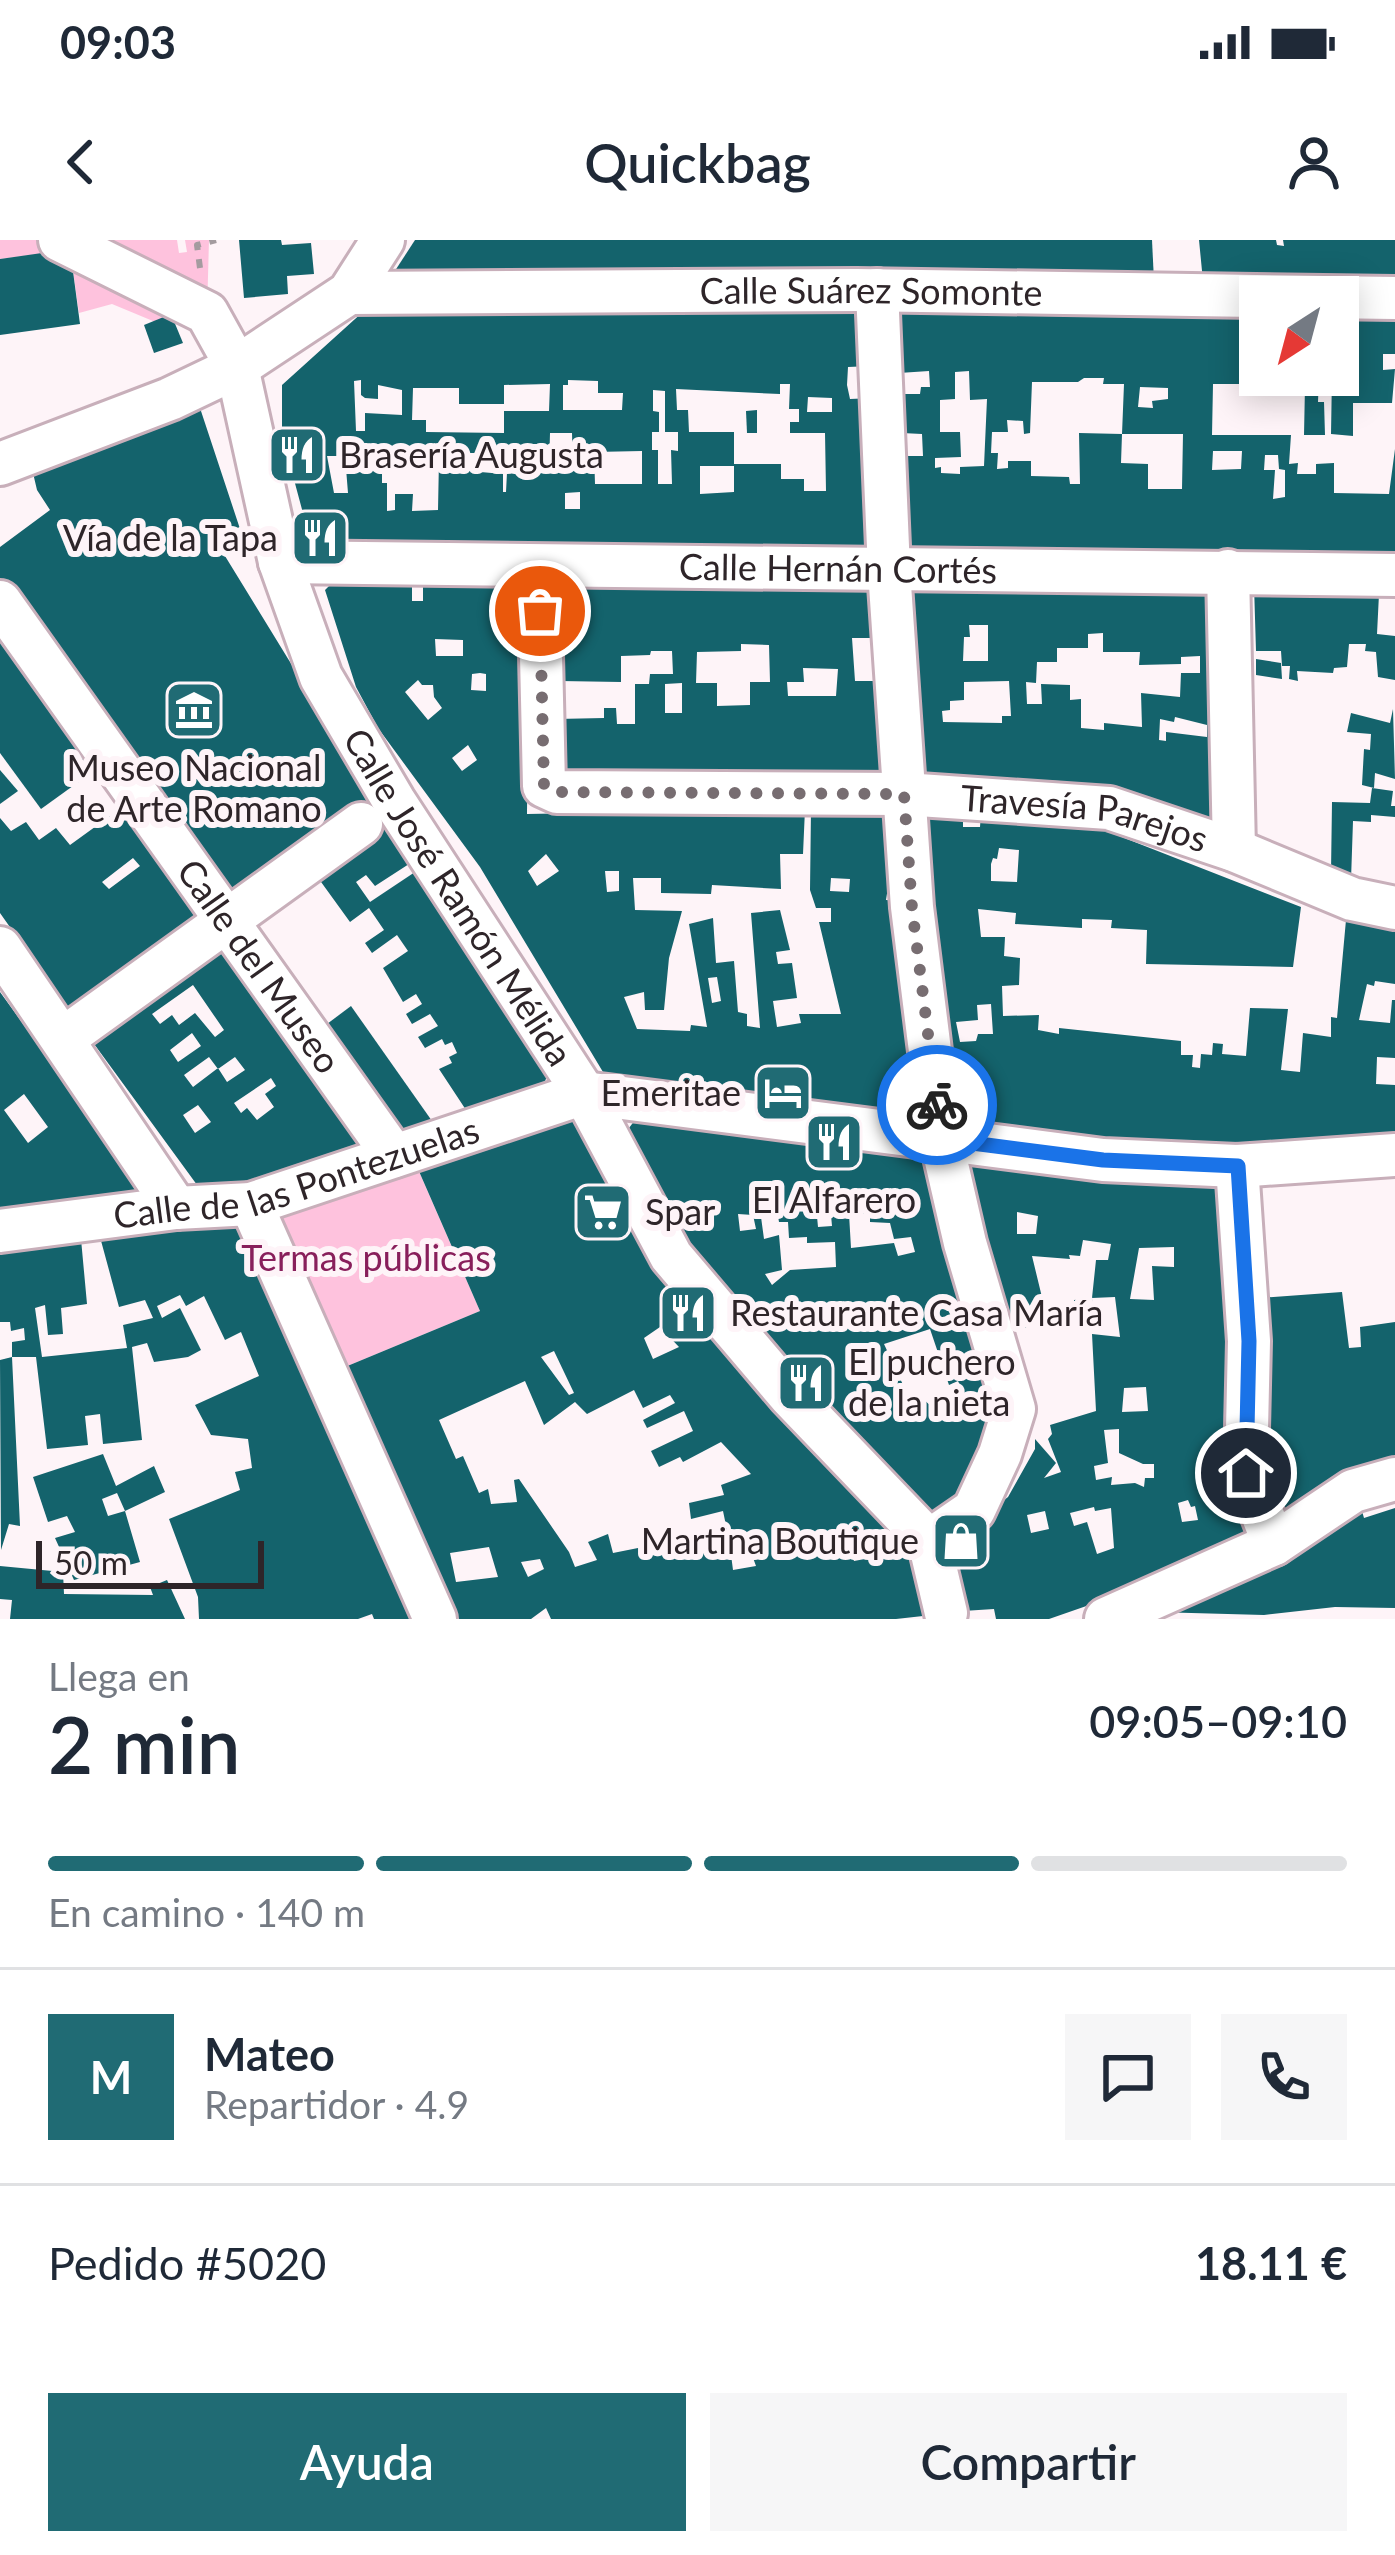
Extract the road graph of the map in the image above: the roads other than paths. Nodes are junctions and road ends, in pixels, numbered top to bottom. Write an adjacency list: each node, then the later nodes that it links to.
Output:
1 (59, 240): 6 (street, Calle José Ramón Mélida)
2 (383, 240): 4 (street)
3 (878, 290): 4 (street, Calle Suárez Somonte); 5 (street, Calle Suárez Somonte); 10 (street)
4 (349, 293): 6 (street)
5 (1395, 298)
6 (237, 367): 7 (street); 8 (street, Calle José Ramón Mélida)
7 (0, 464)
8 (280, 562): 9 (street, Calle Hernán Cortés); 21 (street, Calle José Ramón Mélida)
9 (539, 568): 10 (street, Calle Hernán Cortés); 14 (street, Travesía Parejos)
10 (889, 570): 11 (street, Calle Hernán Cortés); 14 (street)
11 (1228, 571): 12 (street, Calle Hernán Cortés); 16 (street)
12 (1395, 575)
13 (0, 602): 18 (street, Calle del Museo)
14 (904, 794): 16 (street, Travesía Parejos); 22 (street)
15 (361, 824): 18 (street)
16 (1234, 850): 17 (street, Travesía Parejos)
17 (1395, 908)
18 (228, 917): 20 (street); 24 (street, Calle del Museo)
19 (0, 948): 20 (street)
20 (64, 1038): 27 (street)
21 (584, 1093): 22 (street); 24 (street, Calle de las Pontezuelas); 30 (street, Calle José Ramón Mélida)
22 (941, 1139): 25 (street); 30 (street)
23 (1395, 1155): 25 (street)
24 (394, 1156): 26 (street, Calle de las Pontezuelas)
25 (1238, 1166): 31 (street)
26 (251, 1204): 27 (street, Calle de las Pontezuelas); 33 (street)
27 (176, 1208): 28 (street, Calle de las Pontezuelas)
28 (0, 1231)
29 (1395, 1479): 31 (street)
30 (929, 1541): 32 (street)
31 (1274, 1544): 34 (street)
32 (946, 1613)
33 (435, 1619)
34 (1106, 1619)

